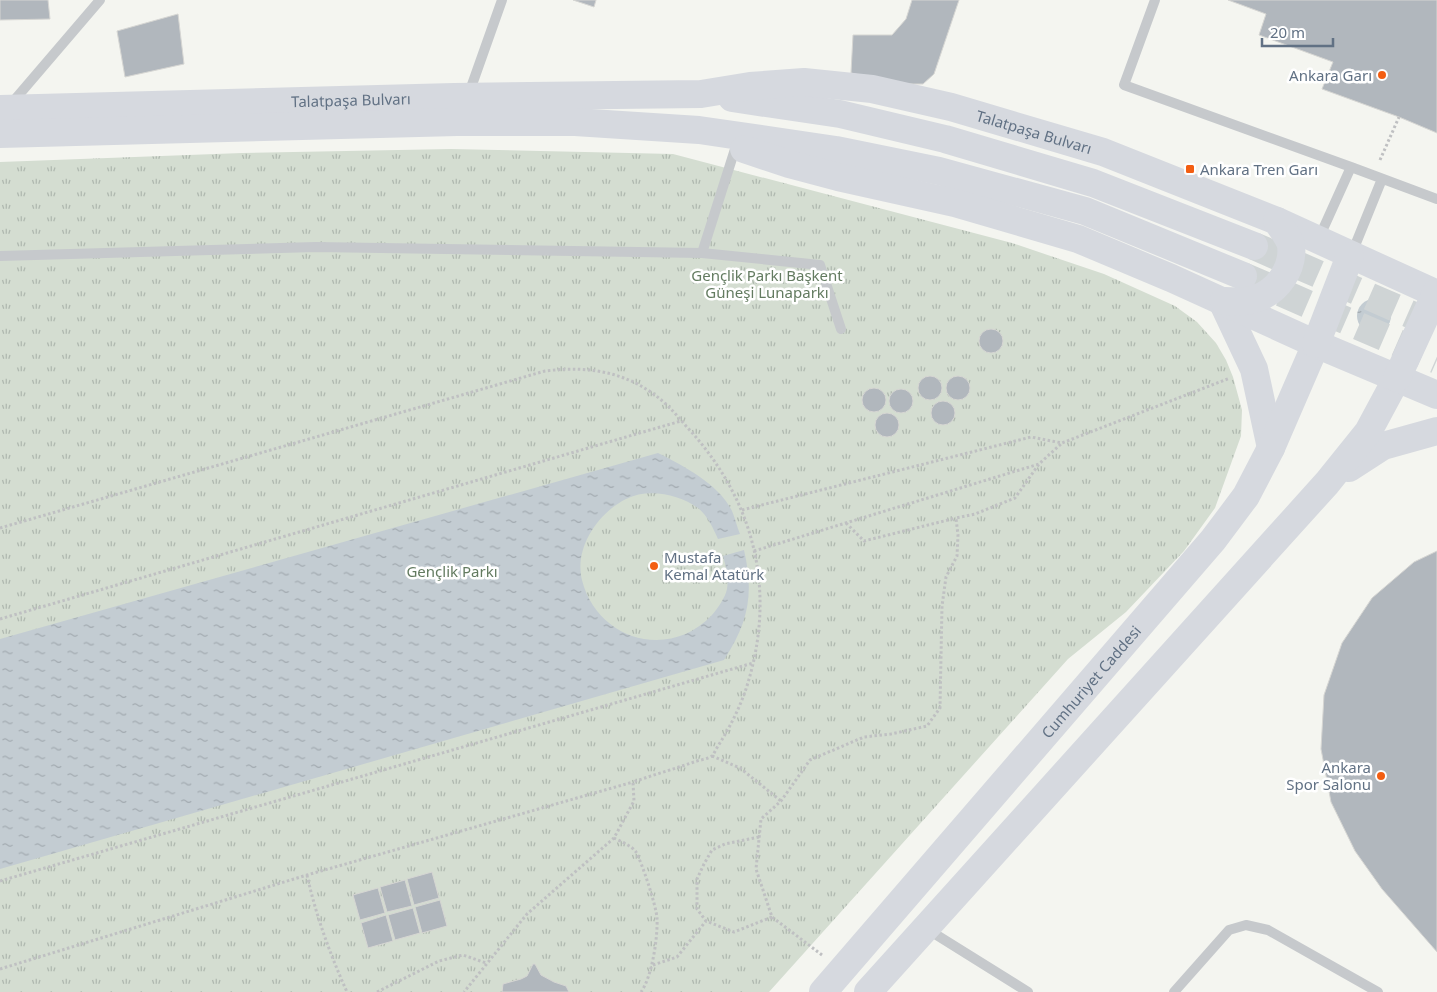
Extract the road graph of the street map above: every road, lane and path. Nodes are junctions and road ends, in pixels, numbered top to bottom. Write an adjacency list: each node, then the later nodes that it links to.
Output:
1 (100, 0): 6 (lane)
2 (502, 0): 5 (lane)
3 (1155, 0): 10 (lane)
4 (701, 94): 5 (main road, Talatpaşa Bulvarı); 13 (main road, Talatpaşa Bulvarı); 15 (main road, Talatpaşa Bulvarı)
5 (468, 97): 6 (main road, Talatpaşa Bulvarı)
6 (2, 117): 8 (main road, Talatpaşa Bulvarı)
7 (1399, 117): 11 (path)
8 (699, 130): 9 (main road, Talatpaşa Bulvarı); 19 (main road, Talatpaşa Bulvarı)
9 (736, 146): 16 (lane); 21 (main road, Talatpaşa Bulvarı)
10 (1351, 167): 11 (lane); 14 (lane)
11 (1378, 177): 12 (lane); 18 (lane)
12 (1437, 199)
13 (1277, 221): 14 (main road, Talatpaşa Bulvarı); 21 (main road)
14 (1318, 241): 18 (main road, Talatpaşa Bulvarı)
15 (1254, 246)
16 (702, 253): 17 (lane); 22 (lane)
17 (0, 256)
18 (1350, 256): 20 (main road, Talatpaşa Bulvarı); 23 (main road, Cumhuriyet Caddesi)
19 (1243, 276)
20 (1436, 294): 25 (main road)
21 (1222, 301): 23 (main road, Talatpaşa Bulvarı); 24 (main road)
22 (841, 329)
23 (1316, 344): 25 (main road, Talatpaşa Bulvarı); 30 (main road, Cumhuriyet Caddesi)
24 (1254, 369): 29 (path); 30 (main road)
25 (1397, 378): 26 (main road, Talatpaşa Bulvarı); 32 (main road)
26 (1437, 394)
27 (681, 421): 33 (path); 36 (path); 38 (path)
28 (1437, 430): 32 (main road)
29 (1062, 444): 31 (path); 33 (path)
30 (1271, 448): 53 (main road, Cumhuriyet Caddesi)
31 (1039, 464): 34 (path); 35 (path)
32 (1327, 483): 49 (main road)
33 (742, 510): 37 (path)
34 (956, 518): 35 (path); 42 (path)
35 (846, 523): 37 (path)
36 (0, 528)
37 (754, 551): 39 (path)
38 (0, 619)
39 (754, 663): 40 (path); 46 (path)
40 (712, 756): 41 (path); 42 (path)
41 (633, 782): 44 (path); 45 (path)
42 (781, 801): 43 (path)
43 (759, 837): 47 (path); 48 (path)
44 (614, 838): 50 (path); 51 (path)
45 (307, 875): 52 (path); 55 (path)
46 (0, 882)
47 (772, 918): 48 (path); 53 (path)
48 (706, 921): 51 (path)
49 (926, 928): 54 (main road); 59 (lane)
50 (486, 963): 56 (path); 57 (path)
51 (653, 964): 58 (path)
52 (0, 969)
53 (840, 977): 54 (main road)
54 (876, 983)
55 (347, 992)
56 (377, 992)
57 (464, 992)
58 (641, 992)
59 (1028, 992)
60 (1174, 992): 61 (lane)
61 (1378, 992)

